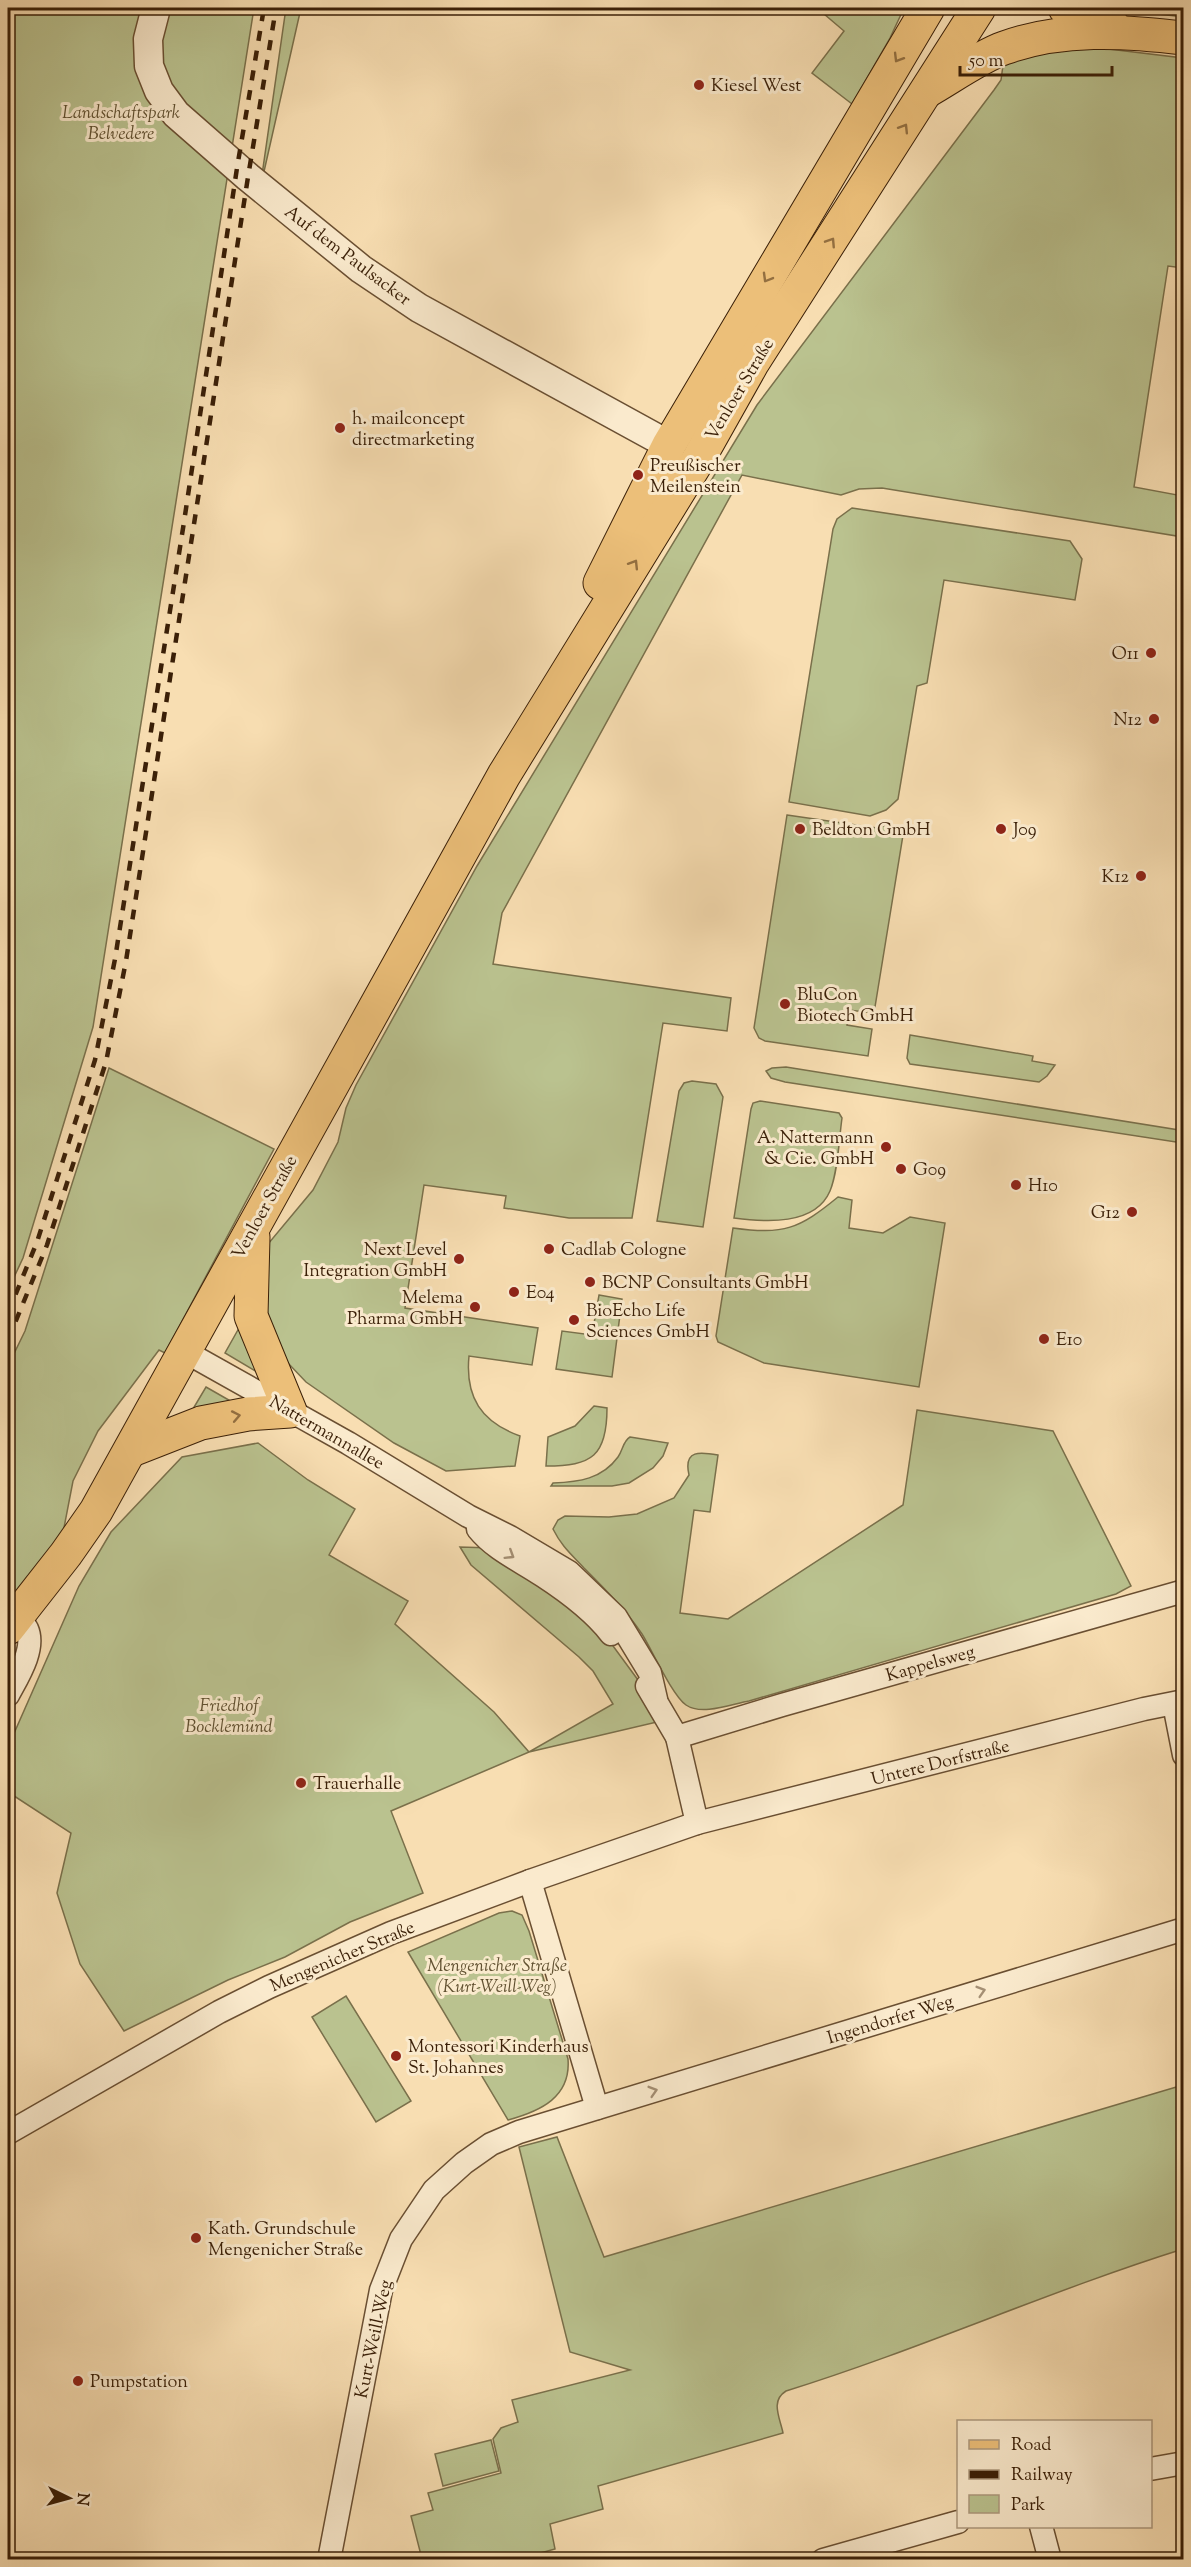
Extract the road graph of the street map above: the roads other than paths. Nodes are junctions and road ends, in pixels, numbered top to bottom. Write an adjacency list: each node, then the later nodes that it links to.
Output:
1 (156, 8): 8 (street, Auf dem Paulsacker)
2 (928, 8): 8 (main road, Venloer Straße, one-way to 8)
3 (979, 8): 7 (main road, Venloer Straße)
4 (1065, 8): 5 (main road)
5 (1127, 31): 6 (main road); 7 (main road)
6 (1184, 38)
7 (927, 91): 9 (main road, Venloer Straße, one-way to 7)
8 (669, 445): 9 (main road); 10 (main road, Venloer Straße)
9 (698, 460): 10 (main road, Venloer Straße, one-way to 9)
10 (504, 775): 11 (main road, Venloer Straße)
11 (254, 1226): 12 (main road, Venloer Straße); 13 (main road)
12 (184, 1351): 13 (street, Nattermannallee); 14 (main road, Venloer Straße)
13 (290, 1411): 14 (main road, one-way to 13); 19 (street, Nattermannallee)
14 (132, 1450): 16 (main road, Venloer Straße)
15 (1184, 1591): 19 (street, Kappelsweg)
16 (13, 1623): 17 (street)
17 (8, 1695)
18 (1179, 1703): 20 (street); 21 (street, Untere Dorfstraße)
19 (677, 1737): 21 (street, Nattermannallee)
20 (1184, 1755)
21 (698, 1823): 22 (street, Mengenicher Straße)
22 (530, 1881): 24 (street); 25 (street, Mengenicher Straße)
23 (1184, 1929): 24 (street, Ingendorfer Weg, one-way to 23)
24 (597, 2108): 30 (street, Kurt-Weill-Weg)
25 (8, 2133)
26 (1184, 2463): 27 (street)
27 (1152, 2469)
28 (957, 2522): 31 (street)
29 (1042, 2528): 32 (street)
30 (329, 2559)
31 (824, 2559)
32 (1050, 2559)

